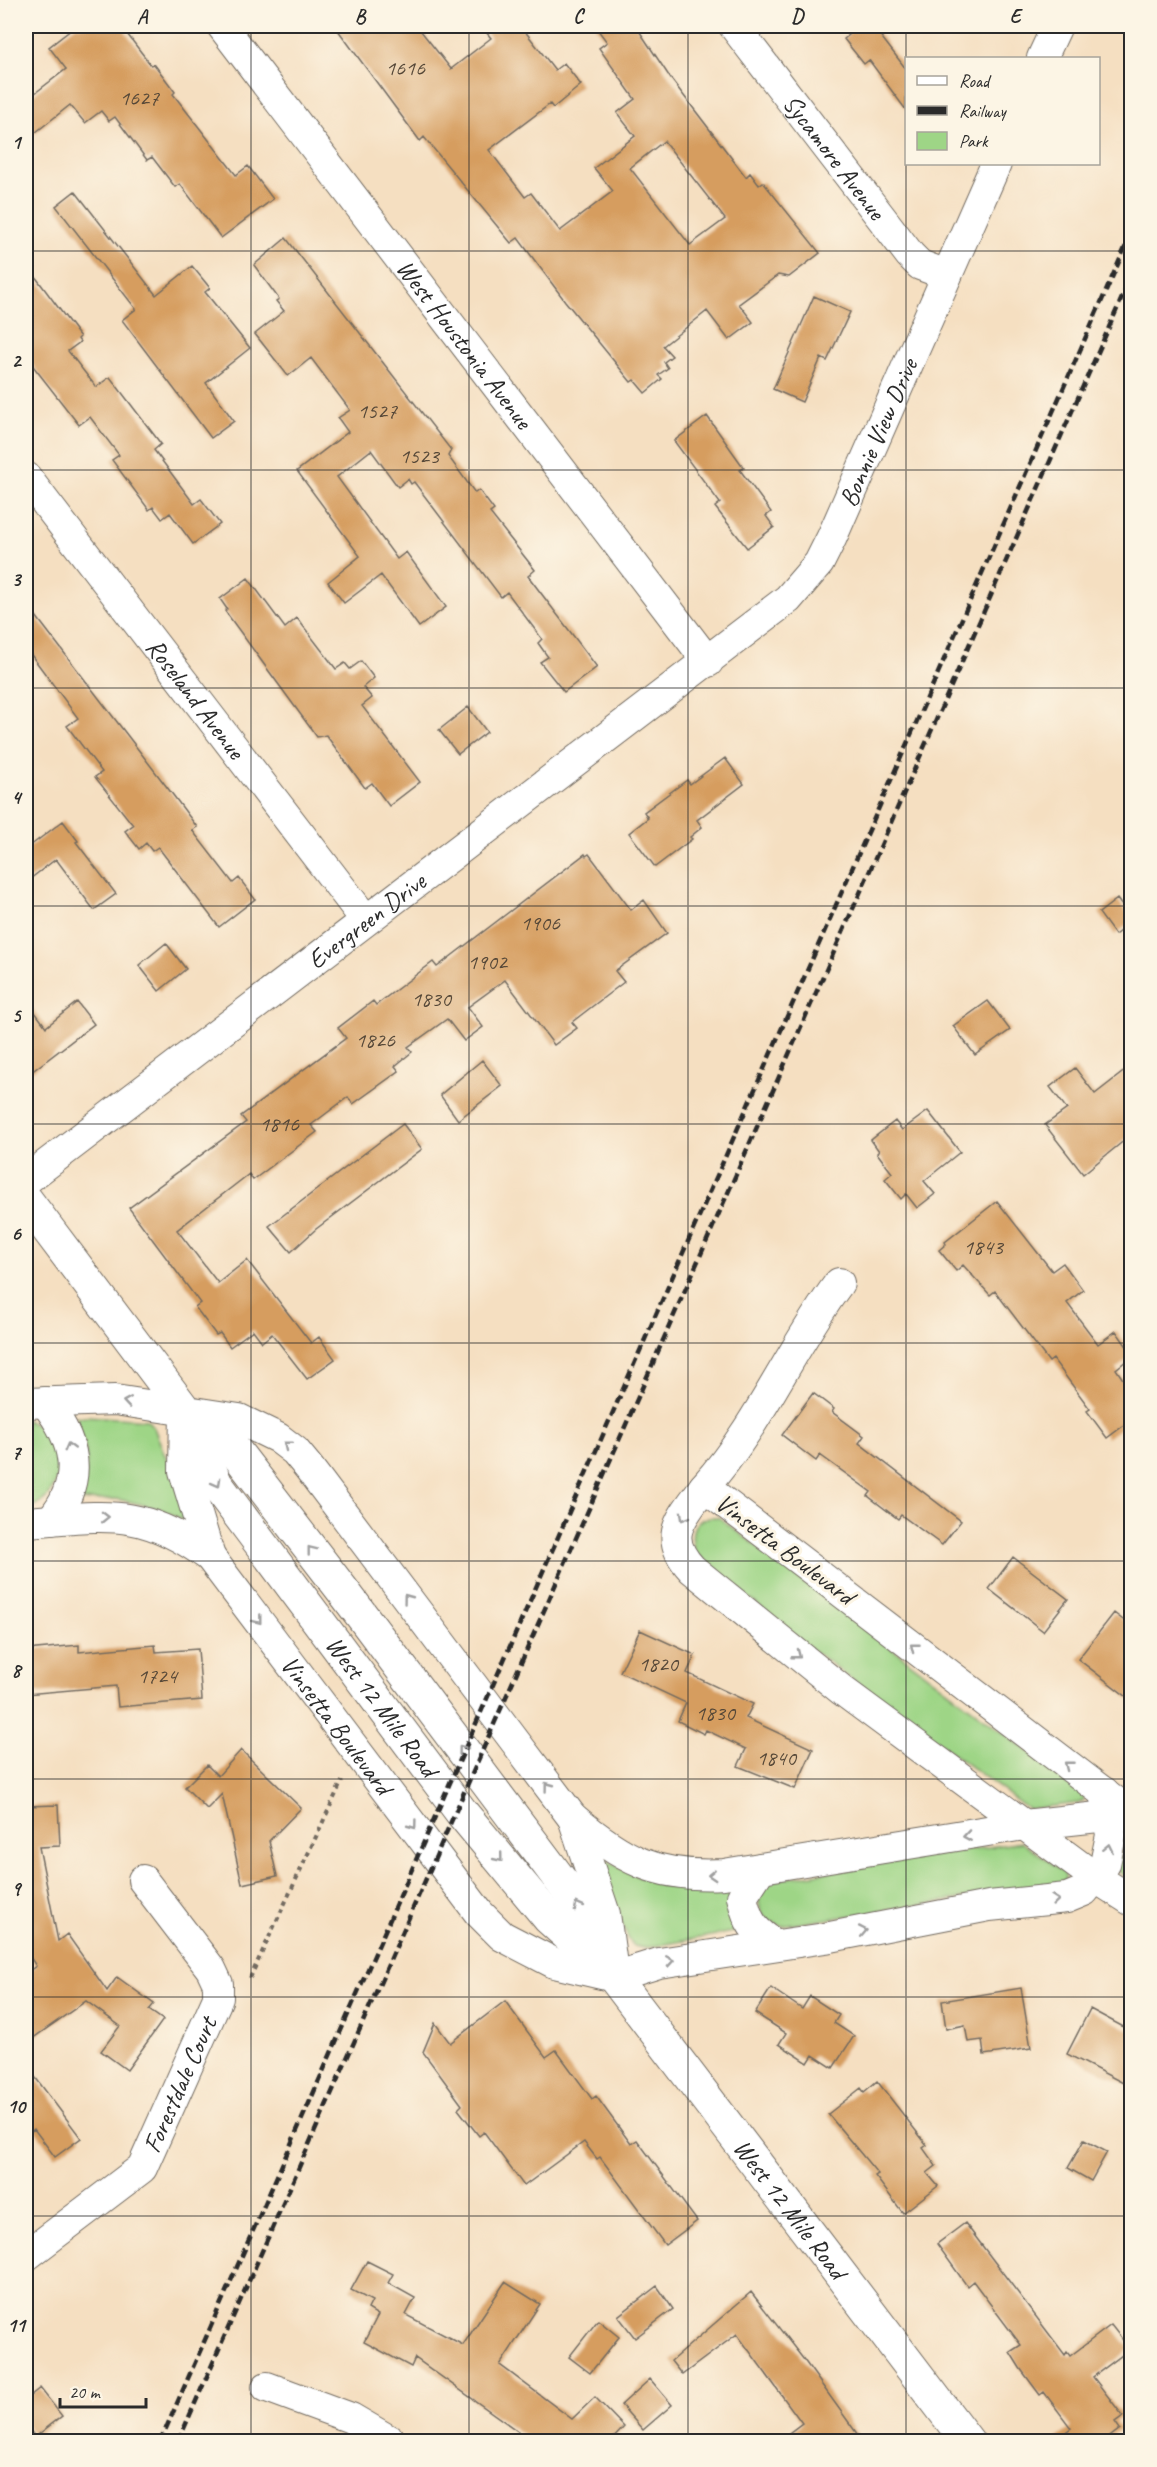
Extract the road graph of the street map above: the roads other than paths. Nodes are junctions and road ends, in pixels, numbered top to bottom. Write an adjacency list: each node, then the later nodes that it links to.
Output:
1 (222, 26): 8 (street, West Houstonia Avenue)
2 (734, 26): 6 (street, Sycamore Avenue)
3 (1057, 26): 4 (street)
4 (1042, 57)
5 (996, 165): 6 (street, Bonnie View Drive)
6 (947, 274): 8 (street, Bonnie View Drive)
7 (26, 477): 9 (street, Roseland Avenue)
8 (708, 662): 9 (street, Evergreen Drive)
9 (365, 919): 10 (street, Evergreen Drive)
10 (26, 1180)
11 (26, 1200): 14 (main road, West 12 Mile Road)
12 (839, 1283): 15 (street)
13 (35, 1403): 14 (street, Vinsetta Boulevard, one-way to 13); 16 (street, Vinsetta Boulevard, one-way to 13)
14 (185, 1411): 17 (street, Vinsetta Boulevard); 19 (street, Vinsetta Boulevard, one-way to 14); 26 (main road, West 12 Mile Road)
15 (704, 1487): 18 (street, Vinsetta Boulevard, one-way to 15); 20 (street, Vinsetta Boulevard, one-way to 20)
16 (38, 1521): 17 (street, Vinsetta Boulevard, one-way to 17)
17 (210, 1557): 26 (street, Vinsetta Boulevard, one-way to 26)
18 (1119, 1810): 20 (street, Vinsetta Boulevard); 22 (street, one-way to 18)
19 (572, 1817): 21 (street, Vinsetta Boulevard, one-way to 19); 26 (street, Vinsetta Boulevard, one-way to 19)
20 (1024, 1825): 21 (street, Vinsetta Boulevard, one-way to 21); 22 (street, Vinsetta Boulevard)
21 (760, 1869): 25 (street)
22 (1095, 1878): 24 (street, Vinsetta Boulevard); 25 (street, one-way to 22)
23 (143, 1880): 27 (street, Forestdale Court)
24 (1131, 1901)
25 (776, 1945): 26 (street, one-way to 25)
26 (614, 1977): 30 (main road, West 12 Mile Road)
27 (26, 2256)
28 (267, 2387): 29 (street)
29 (392, 2442)
30 (968, 2442)

